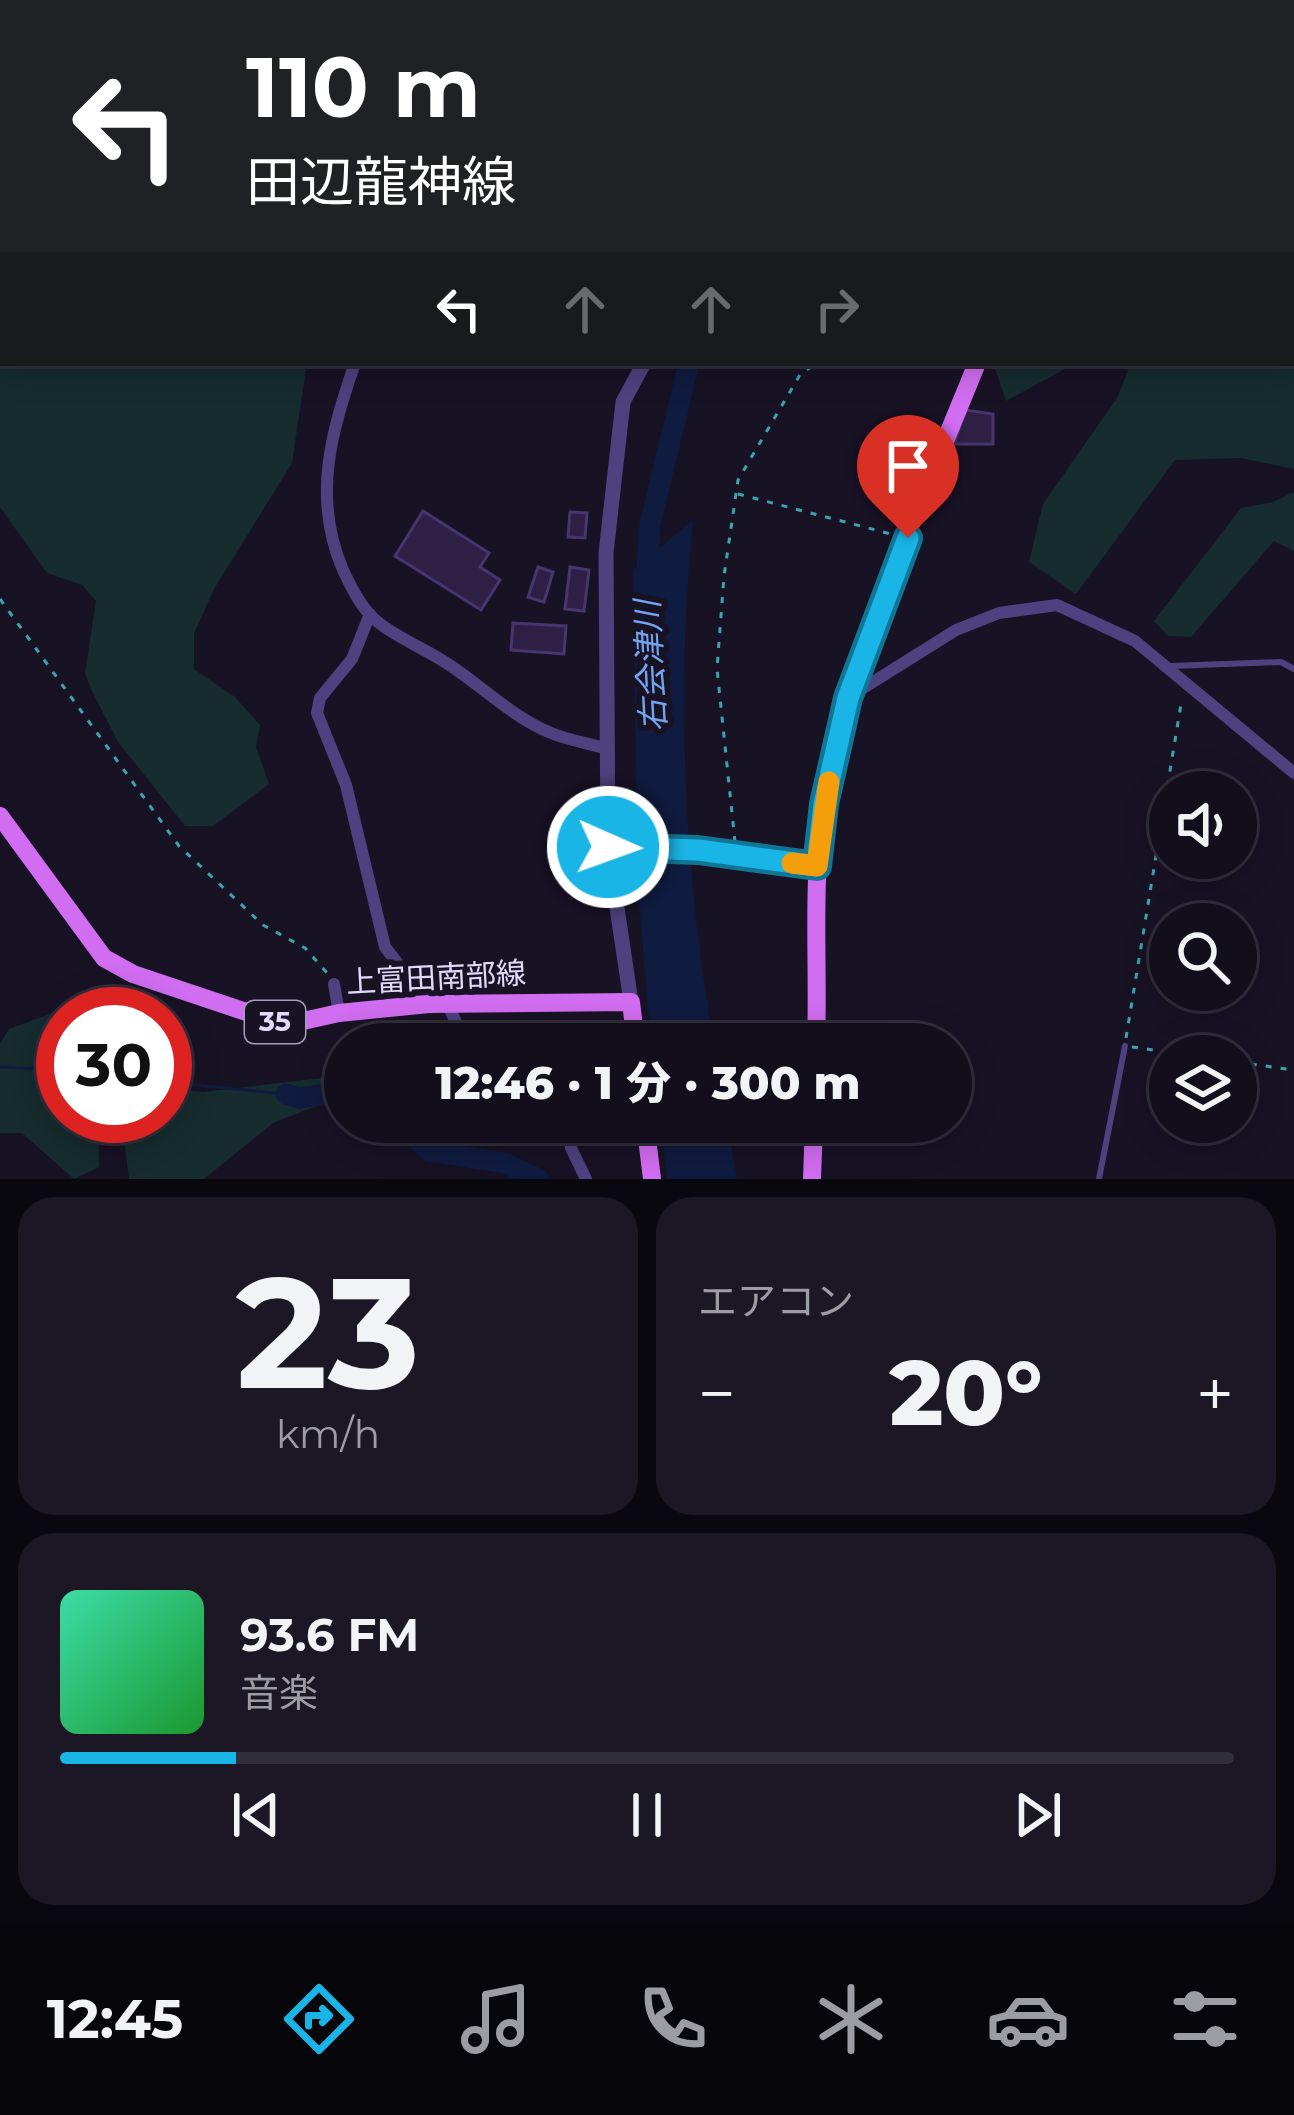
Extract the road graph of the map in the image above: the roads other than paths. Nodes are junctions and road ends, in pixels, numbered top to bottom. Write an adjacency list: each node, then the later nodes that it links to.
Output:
1 (354, 366): 4 (street)
2 (642, 366): 8 (street)
3 (976, 366): 7 (main road)
4 (370, 614): 8 (street); 15 (street)
5 (1168, 666): 6 (lane); 7 (street); 9 (street)
6 (1294, 669)
7 (848, 698): 12 (main road)
8 (604, 748): 11 (street)
9 (1294, 772)
10 (0, 816): 16 (main road, 上富田南部線 / 35)
11 (608, 847): 12 (street); 14 (street)
12 (817, 866): 19 (main road)
13 (334, 985): 16 (street)
14 (631, 1002): 15 (main road, 上富田南部線 / 35); 18 (main road)
15 (438, 1003): 16 (main road, 上富田南部線 / 35); 17 (street)
16 (339, 1013)
17 (454, 1023)
18 (634, 1023)
19 (816, 1023)
20 (1125, 1046): 27 (lane)
21 (570, 1143): 24 (street)
22 (648, 1143): 25 (main road)
23 (813, 1143): 26 (main road)
24 (586, 1179)
25 (652, 1179)
26 (812, 1179)
27 (1100, 1179)

